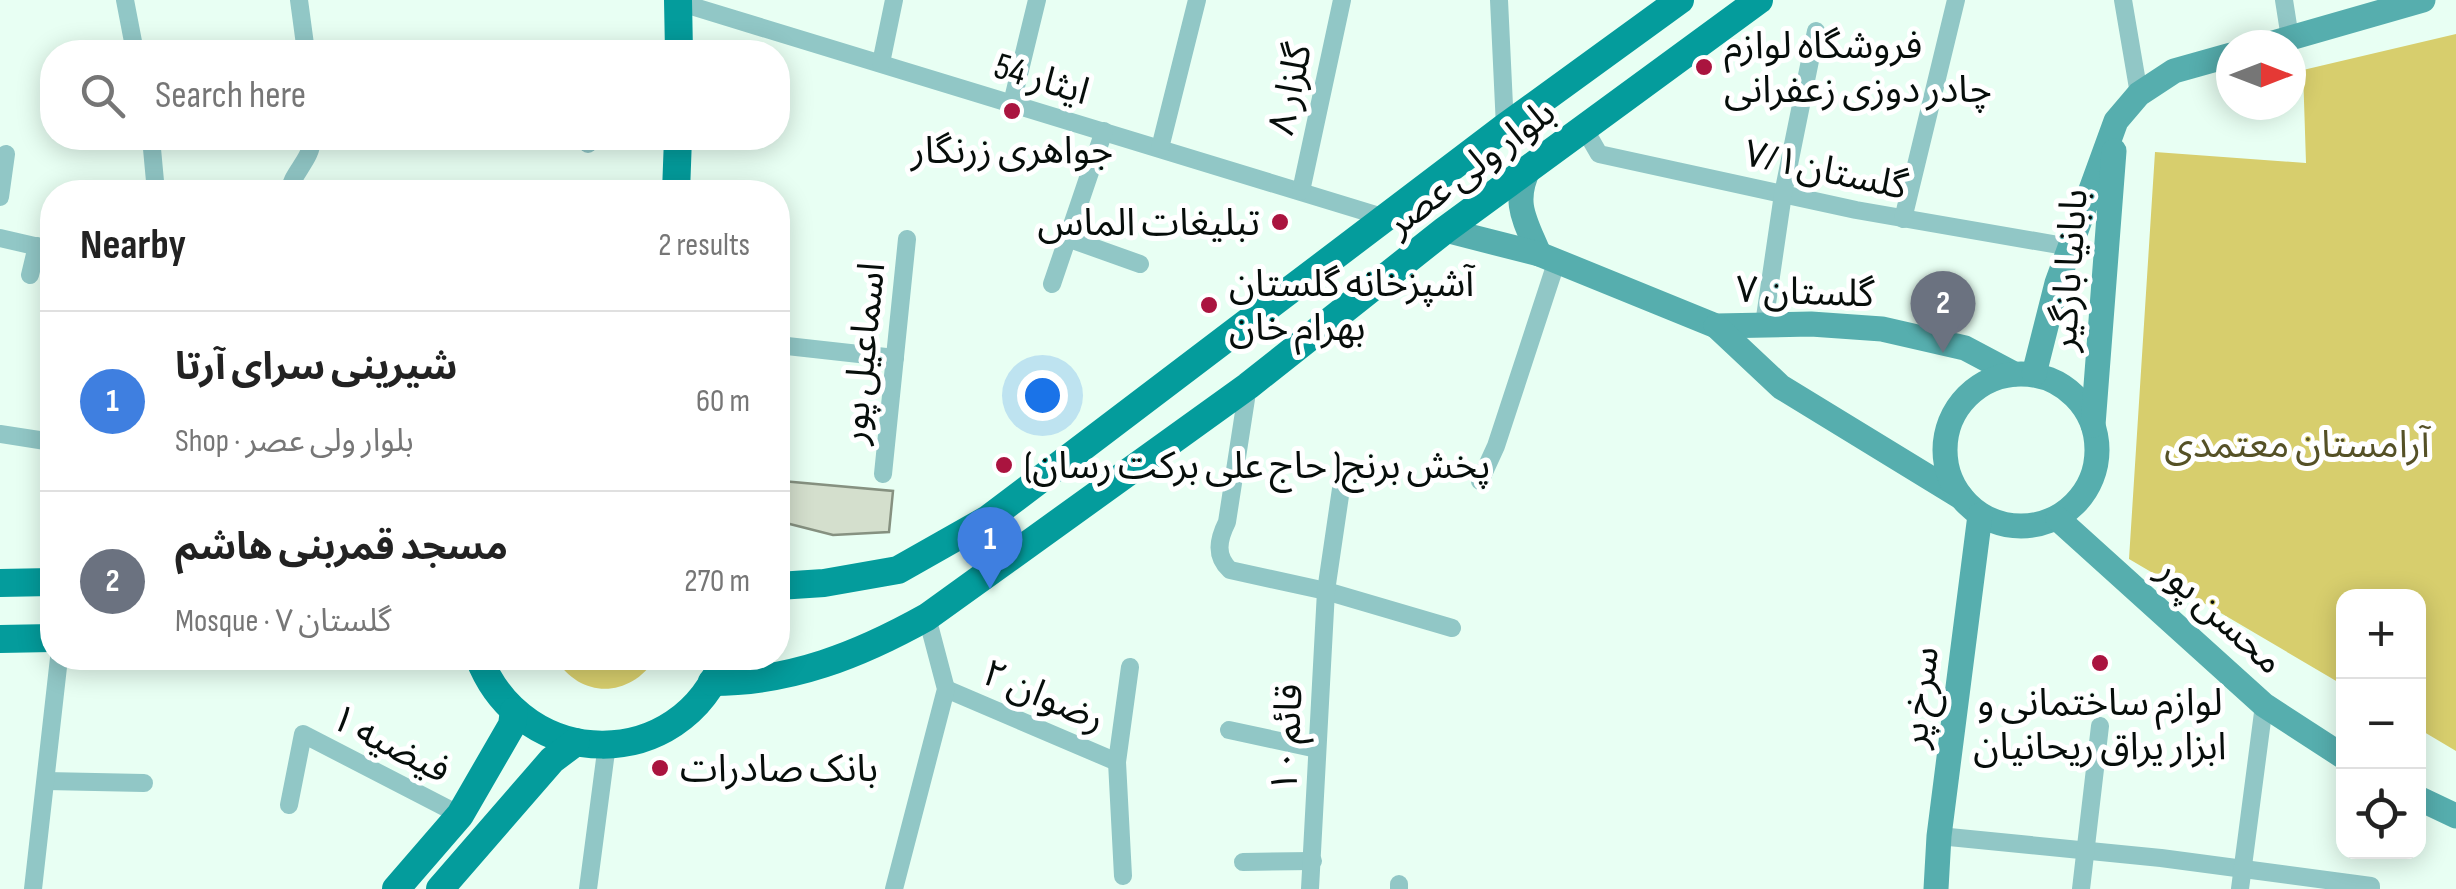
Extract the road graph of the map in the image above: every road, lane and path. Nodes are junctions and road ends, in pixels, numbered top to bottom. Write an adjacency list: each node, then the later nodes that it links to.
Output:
1 (124, 0): 18 (street)
2 (299, 0): 19 (street)
3 (894, 0): 22 (street)
4 (1037, 0): 24 (street)
5 (1197, 0): 29 (street)
6 (1342, 0): 38 (street, گلزار ۸)
7 (1500, 0): 26 (street)
8 (1680, 0): 26 (main road, بلوار ولی عصر)
9 (1759, 0): 27 (main road, بلوار ولی عصر)
10 (1956, 0): 42 (street)
11 (2123, 0): 23 (street)
12 (2284, 0): 15 (street)
13 (2424, 0): 17 (main road)
14 (678, 1): 20 (main road); 22 (street, ایثار 54)
15 (2280, 30)
16 (1816, 31): 39 (street)
17 (2306, 34)
18 (132, 40)
19 (304, 40)
20 (679, 40)
21 (2216, 59): 23 (main road, بابانیا بازگیر)
22 (881, 64): 24 (street, ایثار 54)
23 (2139, 94): 25 (main road, بابانیا بازگیر)
24 (1012, 103): 28 (street, ایثار 54)
25 (2116, 122): 48 (main road, بابانیا بازگیر); 60 (main road, بابانیا بازگیر)
26 (1505, 127): 41 (main road, بلوار ولی عصر)
27 (1584, 128): 34 (main road, بلوار ولی عصر); 39 (street, گلستان۷/۱)
28 (1104, 131): 29 (street, ایثار 54); 45 (street)
29 (1160, 148): 38 (street, ایثار 54)
30 (152, 150): 35 (street)
31 (312, 150): 36 (street)
32 (678, 150): 37 (main road)
33 (6, 154): 40 (street)
34 (1528, 168): 43 (main road, بلوار ولی عصر); 50 (main road)
35 (155, 180)
36 (293, 180)
37 (676, 180)
38 (1301, 191): 41 (street, ایثار 54)
39 (1783, 194): 42 (street, گلستان۷/۱); 54 (street)
40 (0, 197)
41 (1386, 218): 70 (main road, بلوار ولی عصر)
42 (1902, 218): 48 (street, گلستان۷/۱)
43 (1445, 230): 50 (main road, گلستان ۷); 59 (main road, بلوار ولی عصر)
44 (0, 238): 47 (street)
45 (1068, 238): 51 (street); 53 (street)
46 (907, 239): 57 (street, اسماعیل پور)
47 (40, 247)
48 (2070, 247): 58 (main road, بابانیا بازگیر)
49 (40, 257): 52 (street)
50 (1548, 257): 55 (main road, گلستان ۷); 65 (street)
51 (1140, 264)
52 (30, 275)
53 (1052, 284)
54 (1764, 324): 55 (main road, گلستان ۷); 58 (main road, گلستان ۷)
55 (1716, 326): 66 (main road)
56 (790, 347): 57 (street)
57 (894, 358): 63 (street, اسماعیل پور)
58 (2024, 374): 60 (main road); 66 (main road)
59 (1248, 386): 72 (street); 74 (main road, بلوار ولی عصر)
60 (2093, 425): 67 (main road)
61 (0, 434): 62 (street)
62 (40, 440)
63 (883, 474)
64 (1342, 482): 72 (street, قائم ۱۰)
65 (1480, 482)
66 (1970, 506): 67 (main road); 100 (main road, سرخ پر)
67 (2058, 519): 85 (main road, محسن پور)
68 (0, 582): 69 (main road)
69 (40, 582)
70 (824, 583): 71 (main road, بلوار ولی عصر); 73 (main road)
71 (790, 585)
72 (1326, 591): 75 (street); 91 (street, قائم ۱۰)
73 (790, 597)
74 (927, 617): 80 (main road, بلوار ولی عصر); 84 (street)
75 (1452, 628)
76 (40, 638): 77 (main road)
77 (0, 639)
78 (790, 661): 80 (main road)
79 (1130, 667): 93 (street)
80 (814, 669): 83 (main road, بلوار ولی عصر)
81 (58, 670): 94 (street)
82 (484, 670): 86 (main road)
83 (718, 670): 90 (main road)
84 (946, 688): 93 (street, رضوان ۲); 110 (street)
85 (2264, 705): 92 (main road, محسن پور); 104 (street)
86 (514, 711): 89 (main road); 98 (main road)
87 (2100, 726): 101 (street)
88 (1230, 730): 91 (street)
89 (576, 742): 90 (main road); 108 (main road)
90 (608, 744): 109 (street)
91 (1317, 749): 102 (street, قائم ۱۰)
92 (2336, 752)
93 (1117, 762): 105 (street)
94 (46, 782): 95 (street); 106 (street)
95 (144, 784)
96 (2426, 802): 99 (main road)
97 (288, 805): 98 (street, فیضیه ۱)
98 (460, 815): 107 (main road)
99 (2456, 816)
100 (1939, 836): 101 (street); 112 (main road, سرخ پر)
101 (2085, 850): 104 (street); 113 (street)
102 (1313, 861): 103 (street); 111 (street, قائم ۱۰)
103 (1243, 862)
104 (2243, 869): 114 (street); 115 (street)
105 (1123, 876)
106 (33, 889)
107 (396, 889)
108 (440, 889)
109 (588, 889)
110 (894, 889)
111 (1310, 889)
112 (1936, 889)
113 (2081, 889)
114 (2240, 889)
115 (2370, 889)

